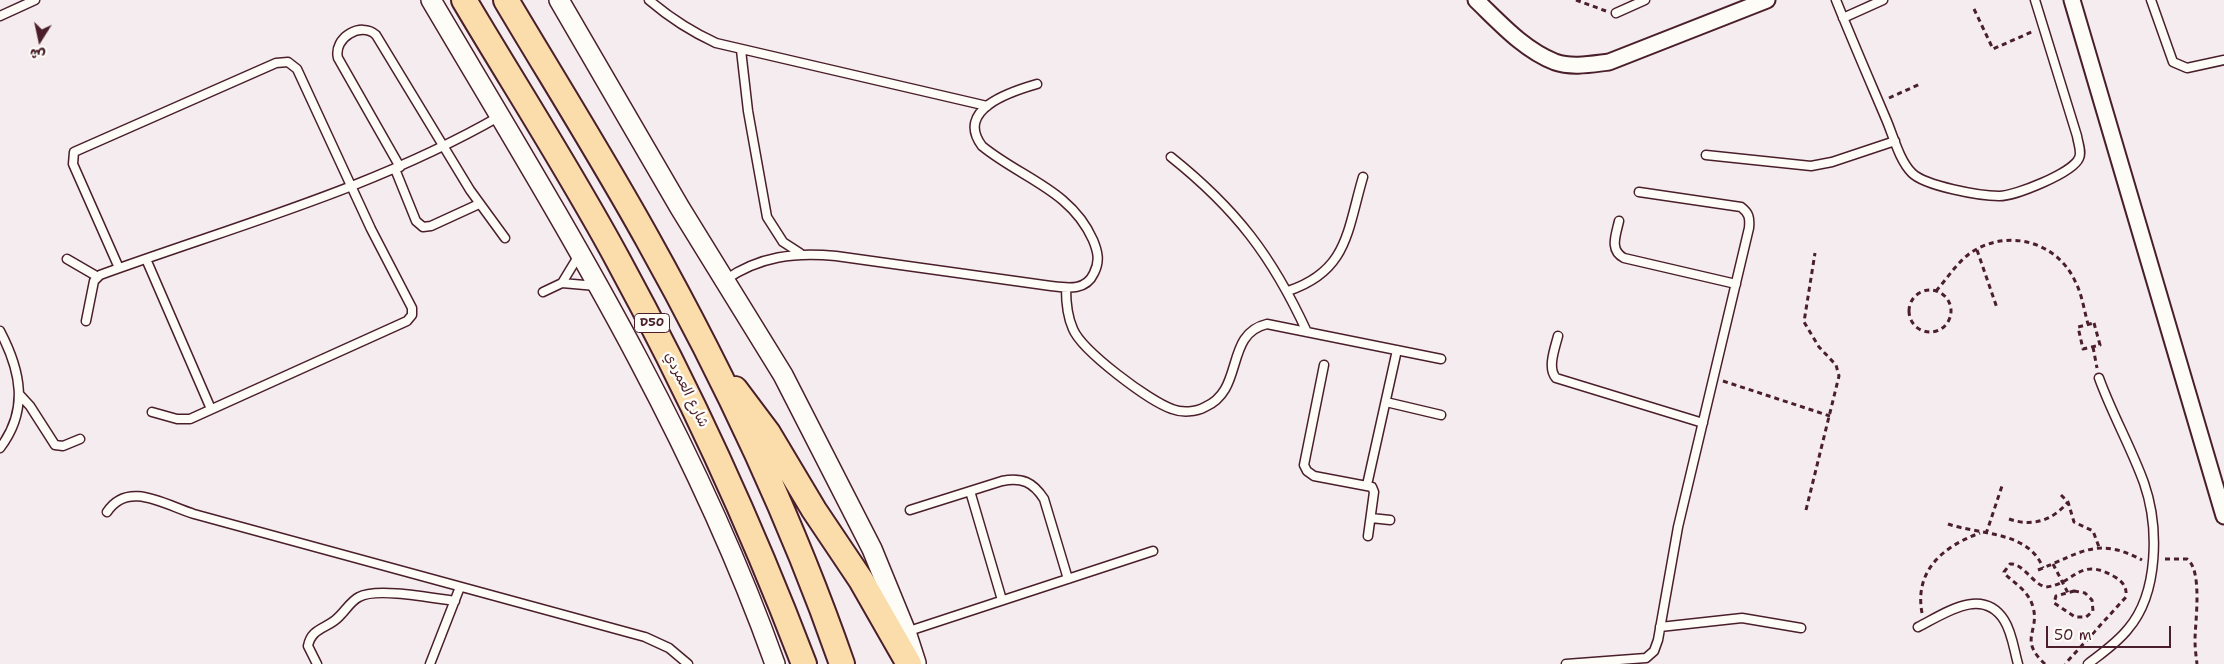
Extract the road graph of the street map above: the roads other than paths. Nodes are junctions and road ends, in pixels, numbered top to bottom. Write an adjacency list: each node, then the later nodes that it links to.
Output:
1 (35, 0): 16 (lane)
2 (431, 0): 22 (street)
3 (464, 0): 85 (main road, شارع العمردي / D50)
4 (506, 0): 53 (main road, D50)
5 (650, 0): 18 (lane)
6 (1476, 0): 8 (street)
7 (1645, 0): 15 (lane)
8 (1767, 0)
9 (1836, 0): 17 (lane)
10 (1883, 0): 17 (lane)
11 (2035, 0): 23 (lane)
12 (2072, 0): 68 (street)
13 (2152, 0): 19 (lane)
14 (562, 2): 40 (street)
15 (1616, 13)
16 (0, 16)
17 (1843, 18): 23 (lane)
18 (741, 50): 21 (lane); 35 (lane)
19 (2224, 60)
20 (1036, 84): 21 (lane)
21 (987, 106): 44 (lane)
22 (500, 116): 24 (lane); 34 (street)
23 (1895, 140): 25 (lane)
24 (442, 147): 27 (lane); 27 (lane); 31 (lane)
25 (1706, 155)
26 (1171, 157): 45 (lane)
27 (398, 168): 29 (lane); 31 (lane)
28 (1363, 177): 45 (lane)
29 (351, 186): 37 (lane); 38 (lane); 58 (lane)
30 (1639, 192): 42 (lane)
31 (479, 204): 33 (lane)
32 (1619, 221): 42 (lane)
33 (505, 238)
34 (580, 252): 41 (lane); 43 (street)
35 (800, 253): 40 (lane); 44 (lane)
36 (67, 259): 39 (lane)
37 (146, 259): 38 (lane); 58 (lane)
38 (119, 268): 39 (lane)
39 (98, 277): 47 (lane)
40 (725, 280): 80 (street)
41 (562, 283): 43 (lane); 46 (lane)
42 (1736, 284): 61 (lane)
43 (600, 288): 84 (street)
44 (1066, 288): 49 (lane)
45 (1288, 291): 49 (lane)
46 (543, 292)
47 (86, 321)
48 (0, 331): 56 (lane)
49 (1307, 332): 51 (lane)
50 (1558, 336): 61 (lane)
51 (1397, 350): 52 (lane); 57 (lane)
52 (1440, 359)
53 (713, 365): 86 (main road, D50); 87 (main road)
54 (1324, 365): 64 (lane)
55 (2099, 378): 91 (lane)
56 (19, 394): 62 (lane); 63 (lane)
57 (1386, 402): 60 (lane); 64 (lane)
58 (211, 409): 59 (lane)
59 (152, 412)
60 (1441, 414)
61 (1703, 423): 78 (lane)
62 (80, 439)
63 (0, 448)
64 (1367, 485): 69 (lane)
65 (970, 491): 66 (lane); 73 (lane); 75 (lane)
66 (910, 510)
67 (107, 512): 74 (lane)
68 (2224, 516)
69 (1371, 518): 70 (lane); 71 (lane)
70 (1390, 520)
71 (1368, 536)
72 (1153, 551): 73 (lane)
73 (1068, 579): 75 (lane)
74 (460, 587): 76 (lane); 83 (lane)
75 (1002, 600): 80 (lane)
76 (455, 601): 81 (lane); 82 (lane)
77 (1921, 625): 90 (lane)
78 (1660, 627): 79 (lane); 89 (lane)
79 (1801, 628)
80 (906, 632): 88 (street)
81 (317, 664)
82 (430, 664)
83 (688, 664)
84 (775, 664)
85 (804, 664)
86 (842, 664)
87 (909, 664)
88 (916, 664)
89 (1566, 664)
90 (2018, 664)
91 (2088, 664)

